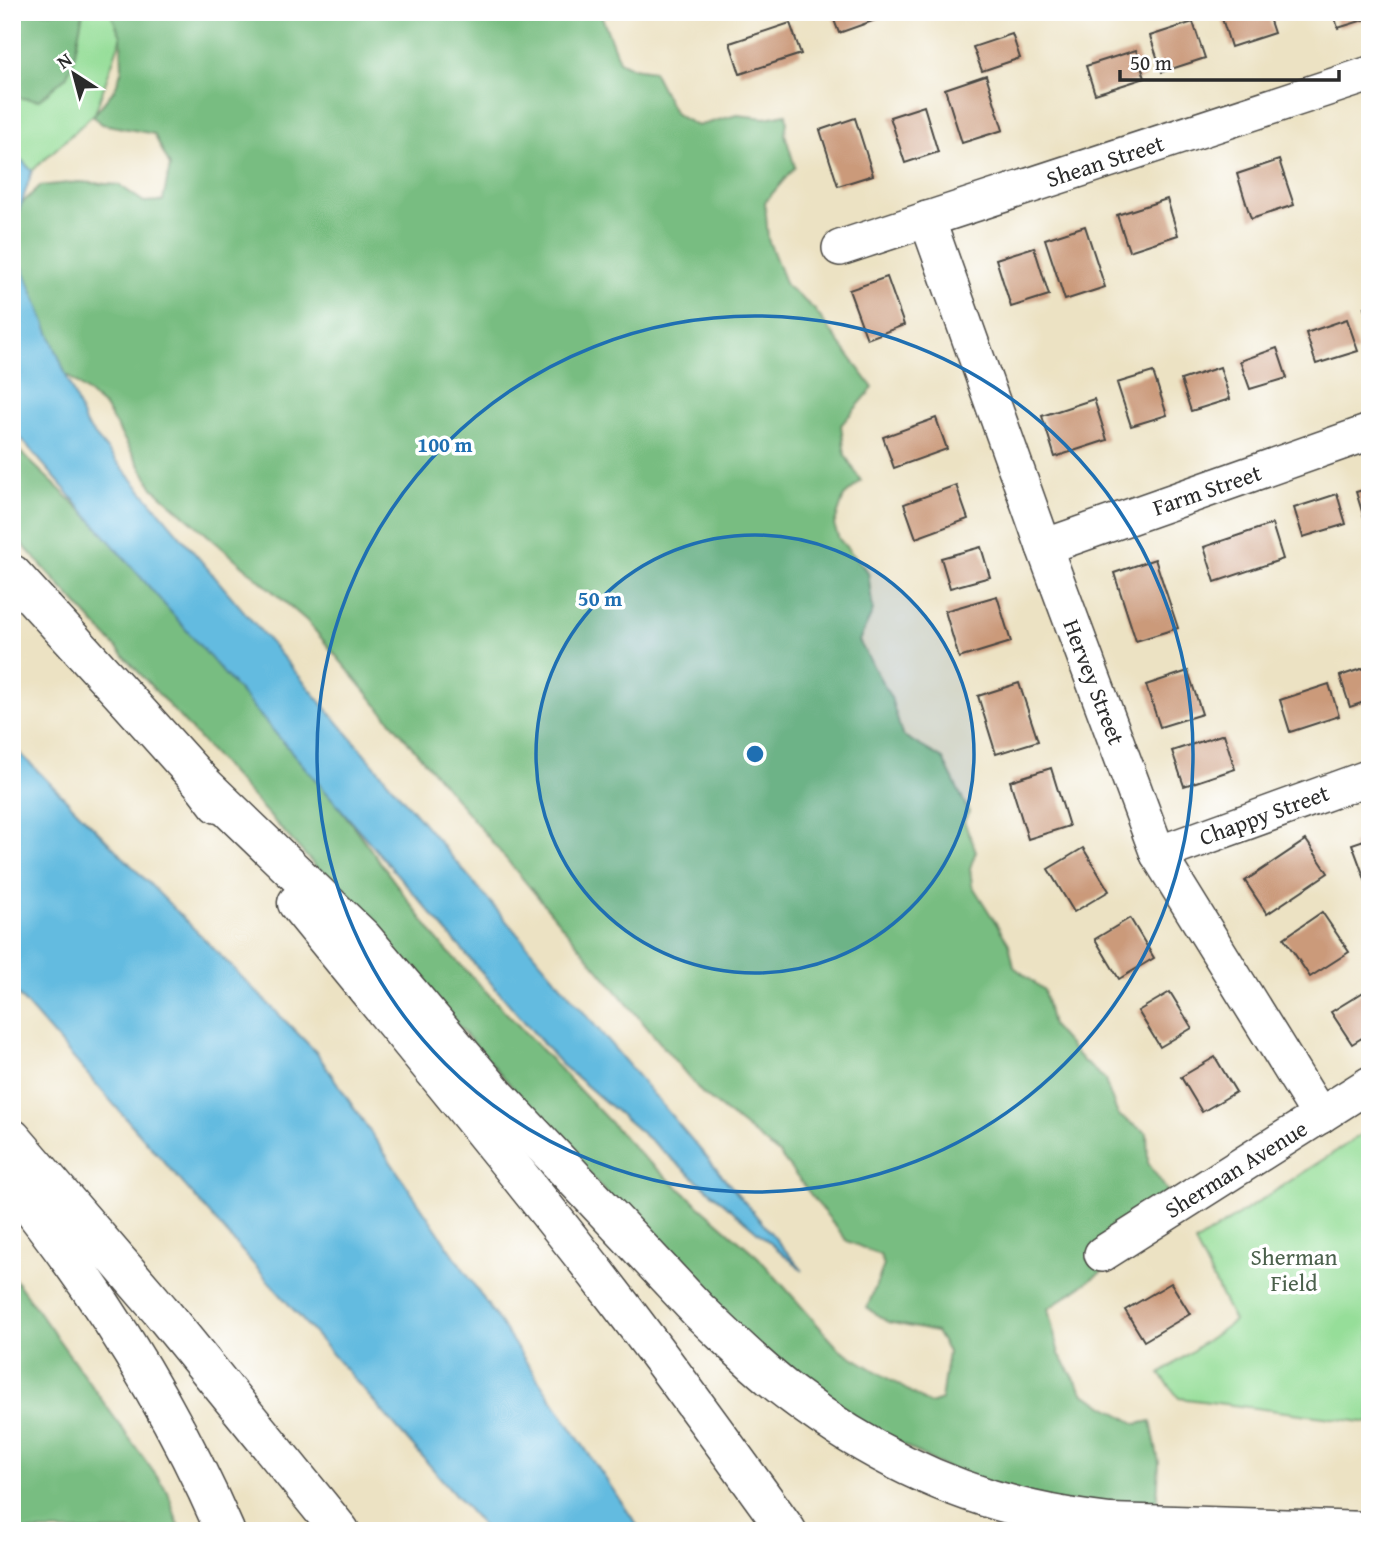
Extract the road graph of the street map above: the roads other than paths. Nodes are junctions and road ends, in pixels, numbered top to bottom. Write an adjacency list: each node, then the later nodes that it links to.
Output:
1 (1370, 74): 2 (street, Shean Street)
2 (928, 219): 3 (street, Shean Street); 5 (street, Hervey Street)
3 (840, 248)
4 (1370, 432): 5 (street, Farm Street)
5 (1044, 547): 9 (street, Hervey Street)
6 (12, 575): 8 (highway)
7 (1370, 777): 9 (street, Chappy Street)
8 (202, 783): 17 (highway); 18 (highway)
9 (1158, 853): 11 (street, Hervey Street)
10 (1370, 1084): 11 (street, Sherman Avenue)
11 (1320, 1116): 14 (street, Sherman Avenue)
12 (12, 1138): 16 (highway)
13 (12, 1182): 15 (highway)
14 (1102, 1254)
15 (225, 1531)
16 (340, 1531)
17 (787, 1531)
18 (1367, 1531)

